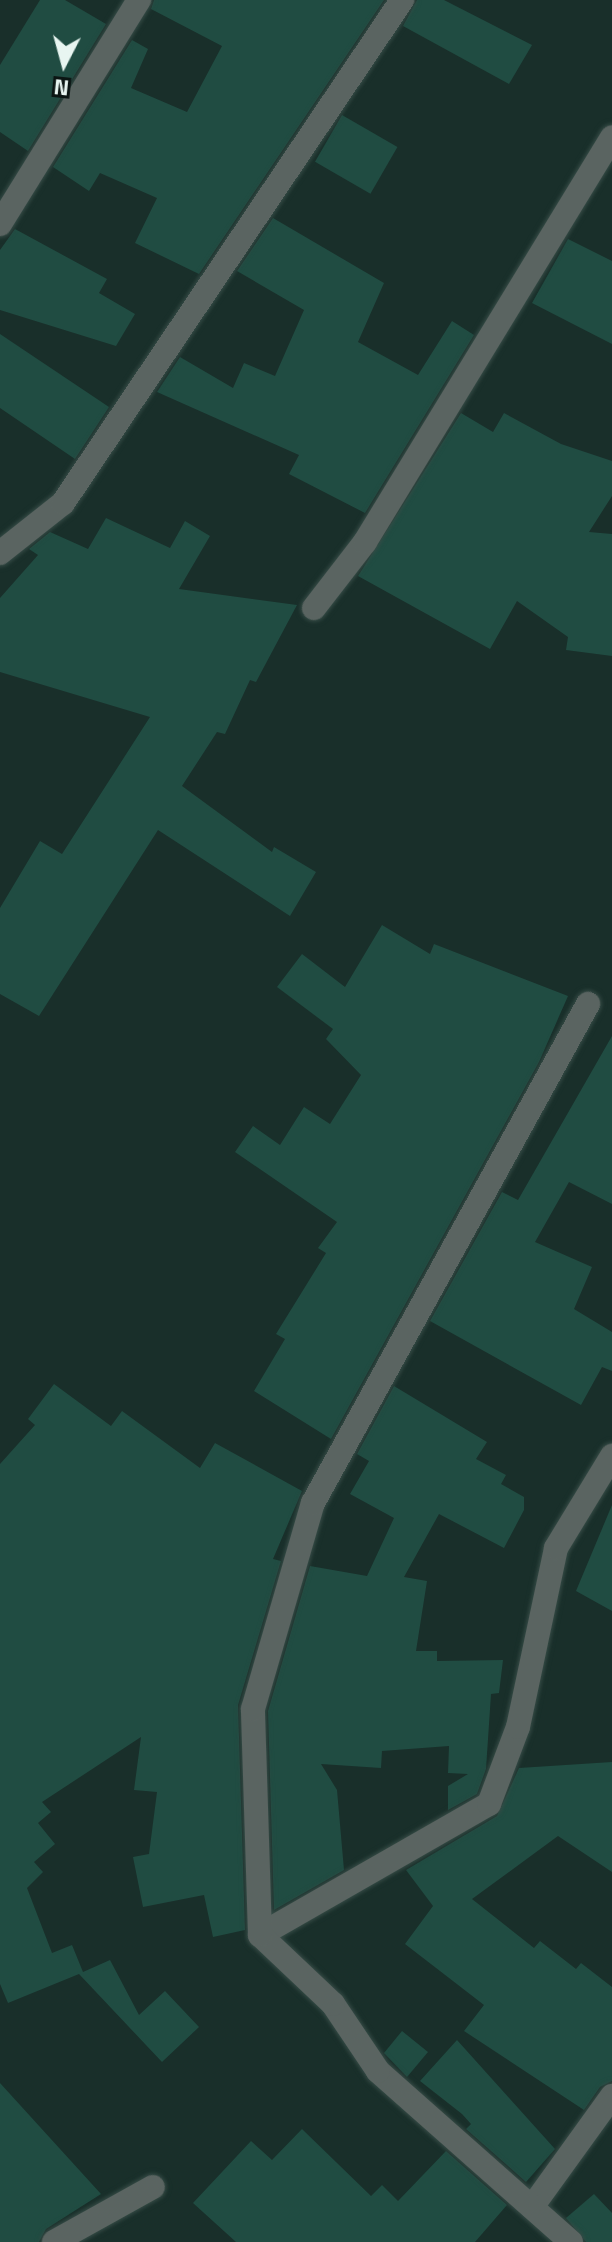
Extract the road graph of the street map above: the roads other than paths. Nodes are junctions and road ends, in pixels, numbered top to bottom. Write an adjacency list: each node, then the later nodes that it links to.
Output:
1 (139, 0): 4 (street)
2 (402, 0): 5 (street)
3 (612, 137): 6 (street)
4 (0, 224)
5 (0, 553)
6 (314, 608)
7 (588, 1004): 9 (street)
8 (612, 1456): 9 (street)
9 (260, 1935): 12 (street)
10 (612, 2096): 12 (street)
11 (153, 2187): 13 (street)
12 (532, 2207): 14 (street)
13 (54, 2242)
14 (571, 2242)

